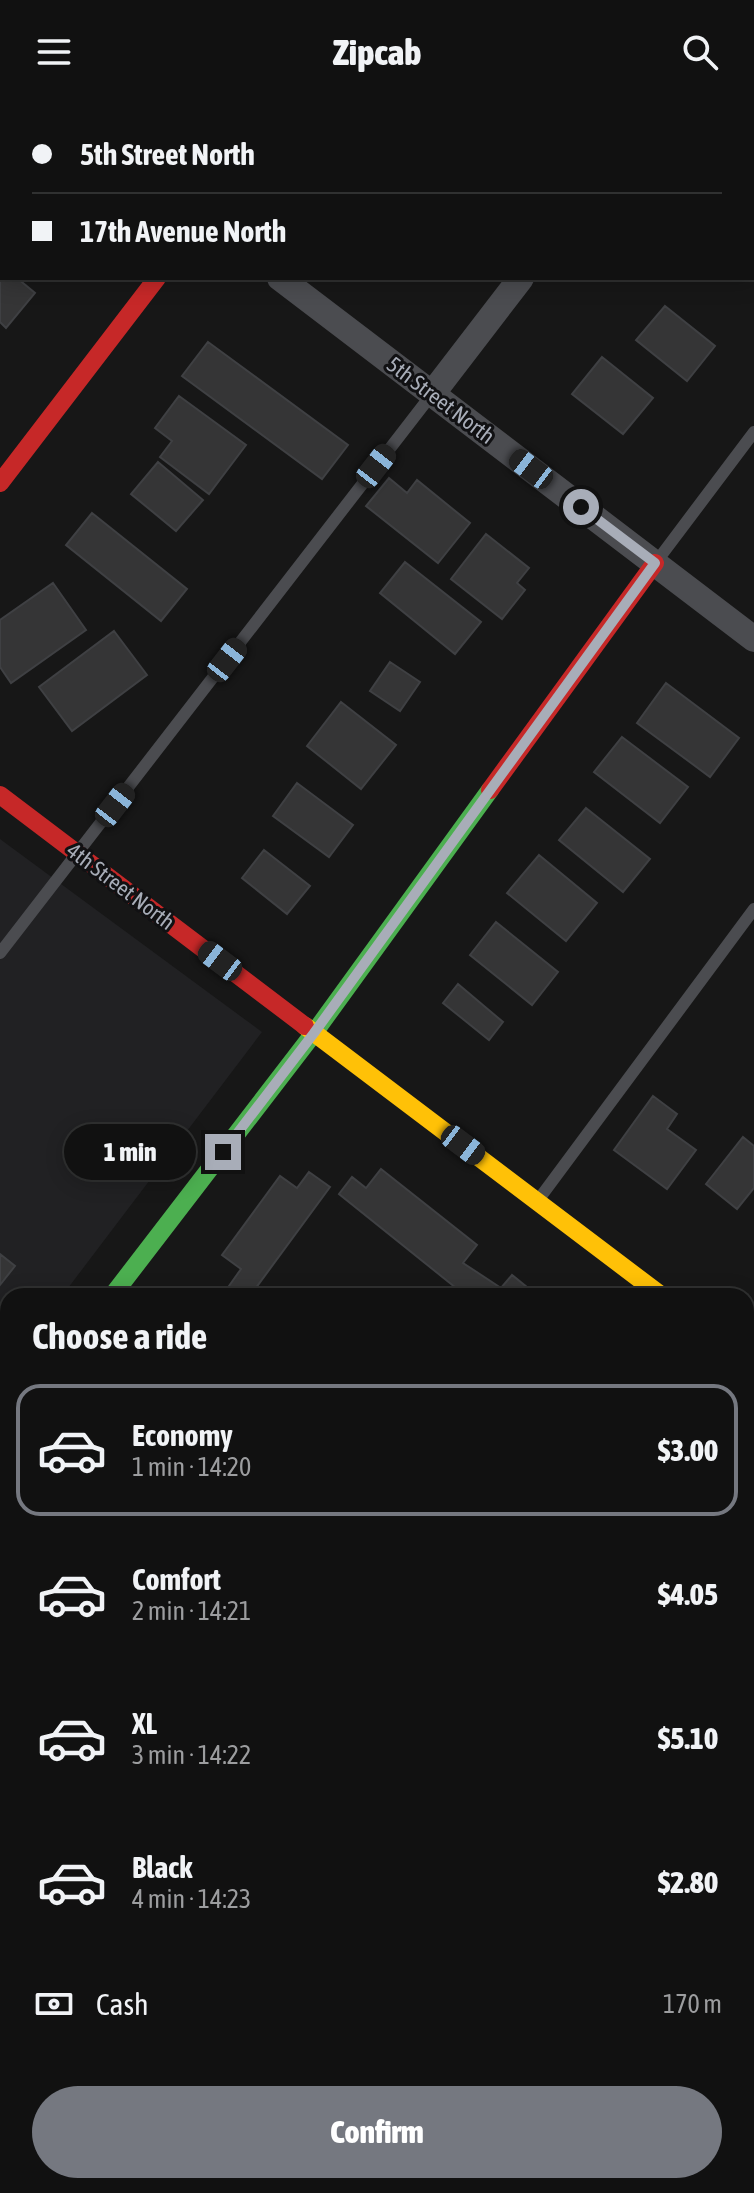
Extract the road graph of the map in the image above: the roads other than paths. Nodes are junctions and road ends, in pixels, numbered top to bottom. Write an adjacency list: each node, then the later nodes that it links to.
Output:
1 (155, 280): 6 (street)
2 (283, 280): 4 (street, 5th Street North)
3 (519, 280): 4 (street)
4 (432, 394): 7 (street, 5th Street North); 10 (lane)
5 (754, 432): 7 (lane)
6 (0, 483)
7 (655, 563): 8 (street, 5th Street North); 13 (street)
8 (754, 639)
9 (0, 795): 10 (street, 4th Street North)
10 (77, 853): 12 (lane); 13 (street, 4th Street North)
11 (754, 909): 14 (lane)
12 (0, 953)
13 (314, 1033): 14 (street, 4th Street North); 15 (street)
14 (537, 1201): 16 (street, 4th Street North)
15 (118, 1288)
16 (651, 1288)

